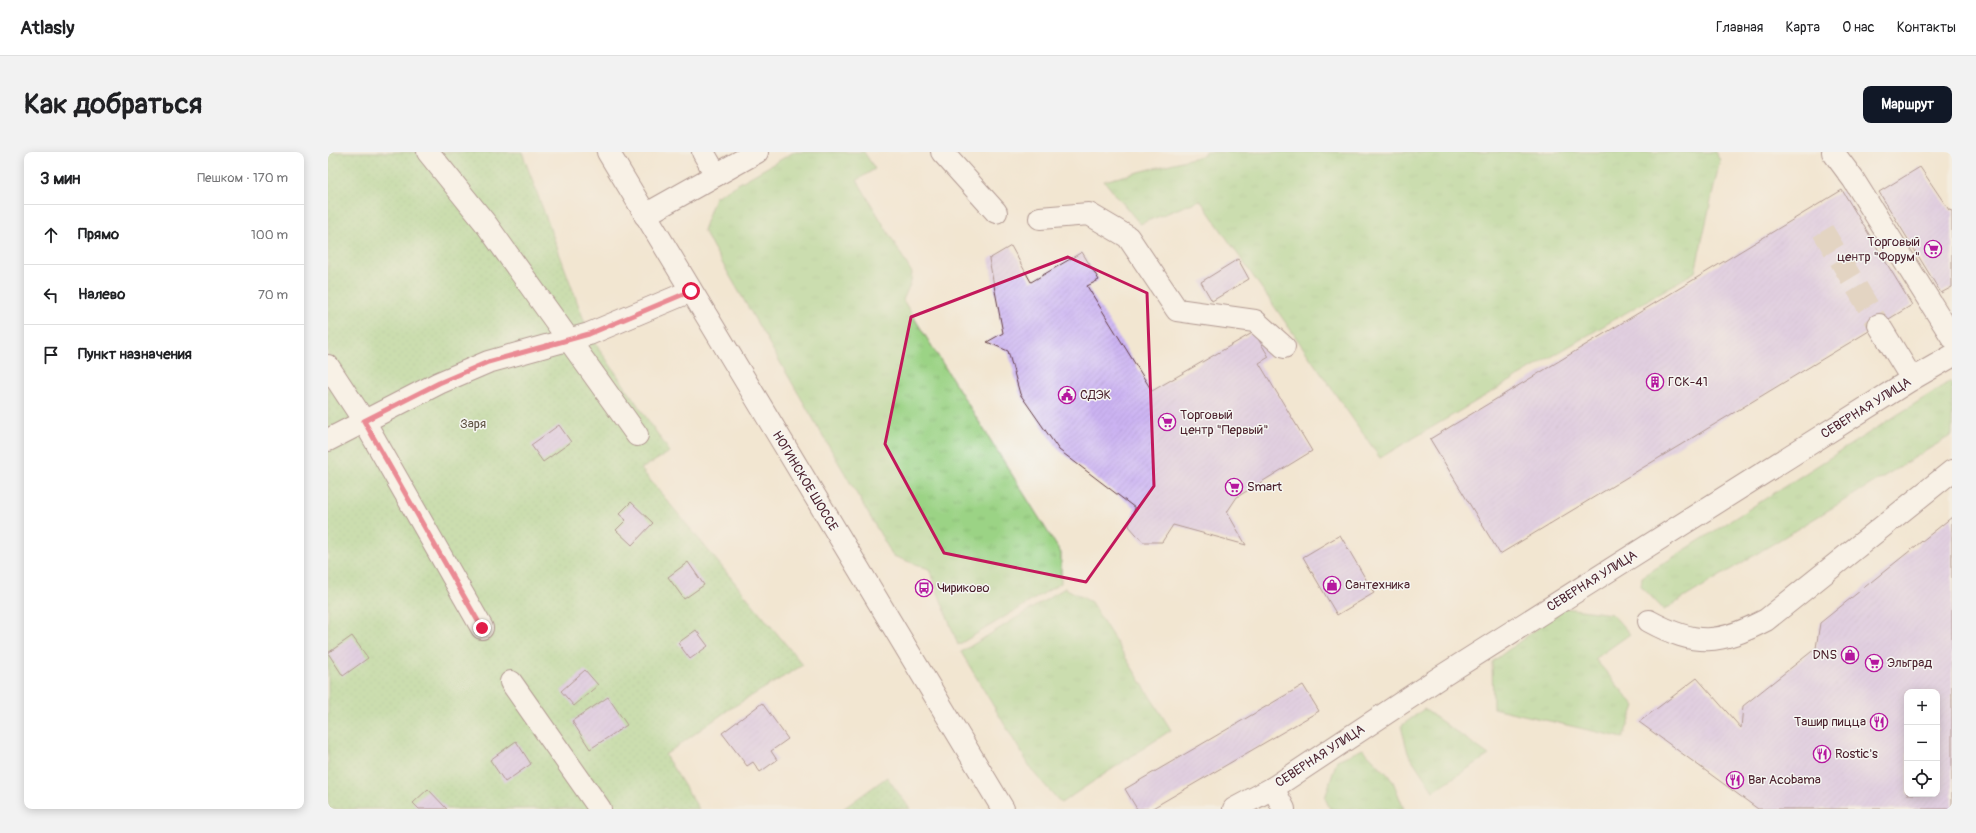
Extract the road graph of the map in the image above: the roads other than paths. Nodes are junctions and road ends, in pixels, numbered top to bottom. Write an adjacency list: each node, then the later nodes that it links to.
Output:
1 (428, 152): 14 (main road)
2 (608, 152): 9 (main road, НОГИНСКОЕ ШОССЕ)
3 (703, 152): 7 (main road)
4 (757, 152): 7 (main road)
5 (942, 152): 8 (main road)
6 (1833, 152): 12 (main road)
7 (716, 175): 9 (main road)
8 (996, 212)
9 (646, 215): 11 (main road, НОГИНСКОЕ ШОССЕ)
10 (1040, 218): 15 (main road)
11 (691, 291): 14 (main road); 28 (main road, НОГИНСКОЕ ШОССЕ)
12 (1948, 323)
13 (1879, 325): 18 (main road)
14 (567, 340): 19 (main road); 20 (main road)
15 (1284, 347)
16 (1952, 356): 18 (main road, СЕВЕРНАЯ УЛИЦА)
17 (328, 366): 19 (main road)
18 (1912, 379): 26 (main road, СЕВЕРНАЯ УЛИЦА)
19 (364, 421): 21 (main road); 24 (main road)
20 (637, 435)
21 (328, 440)
22 (1952, 472): 23 (main road)
23 (1649, 621)
24 (482, 628)
25 (511, 682): 27 (main road)
26 (1273, 788): 29 (main road, СЕВЕРНАЯ УЛИЦА); 30 (main road)
27 (600, 809)
28 (1003, 809)
29 (1234, 809)
30 (1284, 809)

